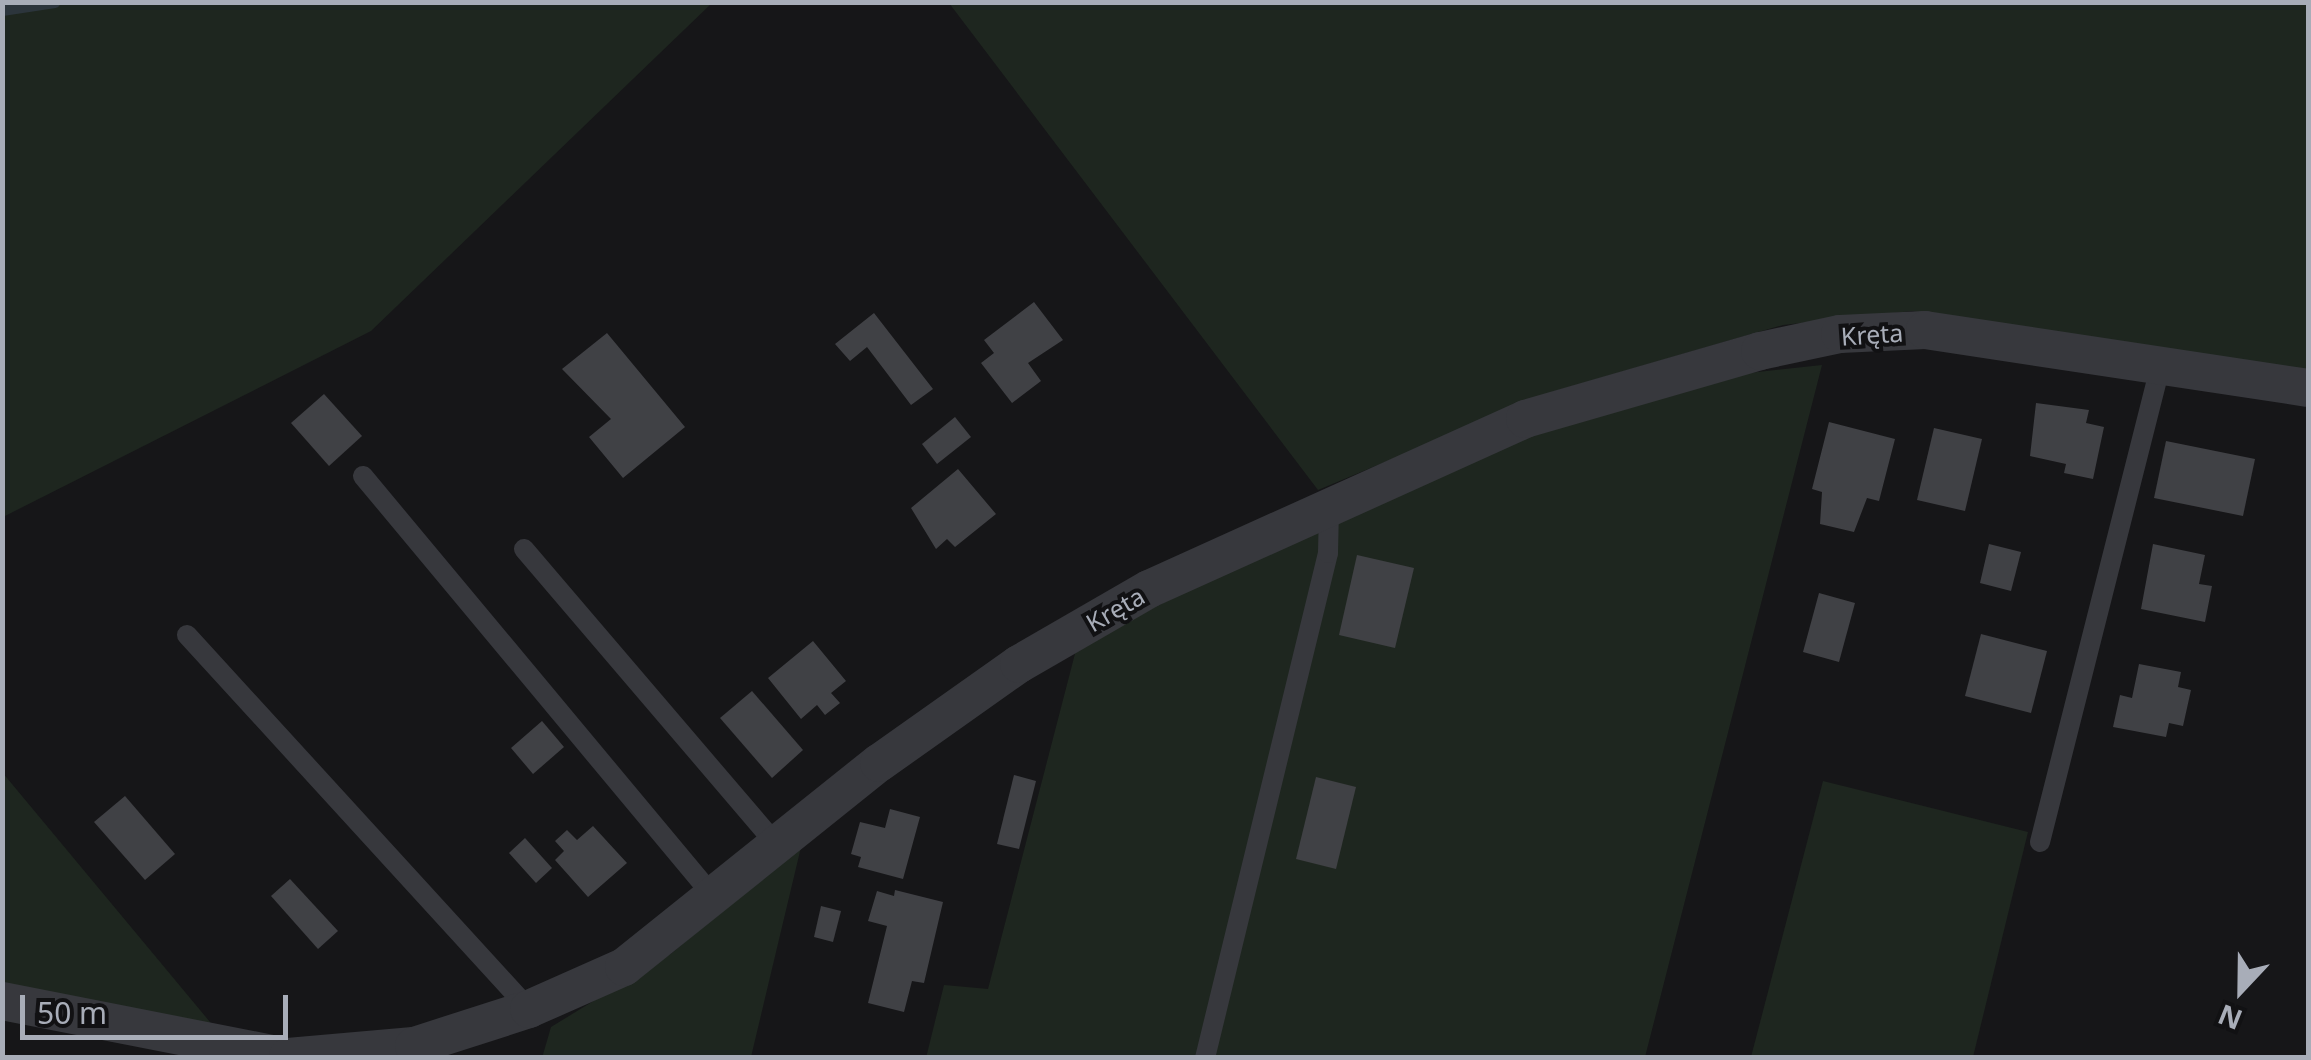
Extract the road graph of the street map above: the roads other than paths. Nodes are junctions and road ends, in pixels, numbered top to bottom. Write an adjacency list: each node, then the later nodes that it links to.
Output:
1 (2161, 364): 2 (street, Kręta); 4 (street, Kręta); 7 (lane)
2 (2308, 388)
3 (362, 476): 9 (lane)
4 (1329, 508): 8 (street, Kręta); 13 (lane)
5 (524, 550): 8 (lane)
6 (186, 636): 11 (lane)
7 (2040, 842)
8 (777, 845): 9 (street, Kręta)
9 (714, 896): 11 (street, Kręta)
10 (2, 1001): 12 (street, Kręta)
11 (529, 1009): 12 (street, Kręta)
12 (415, 1052)
13 (1205, 1058)

